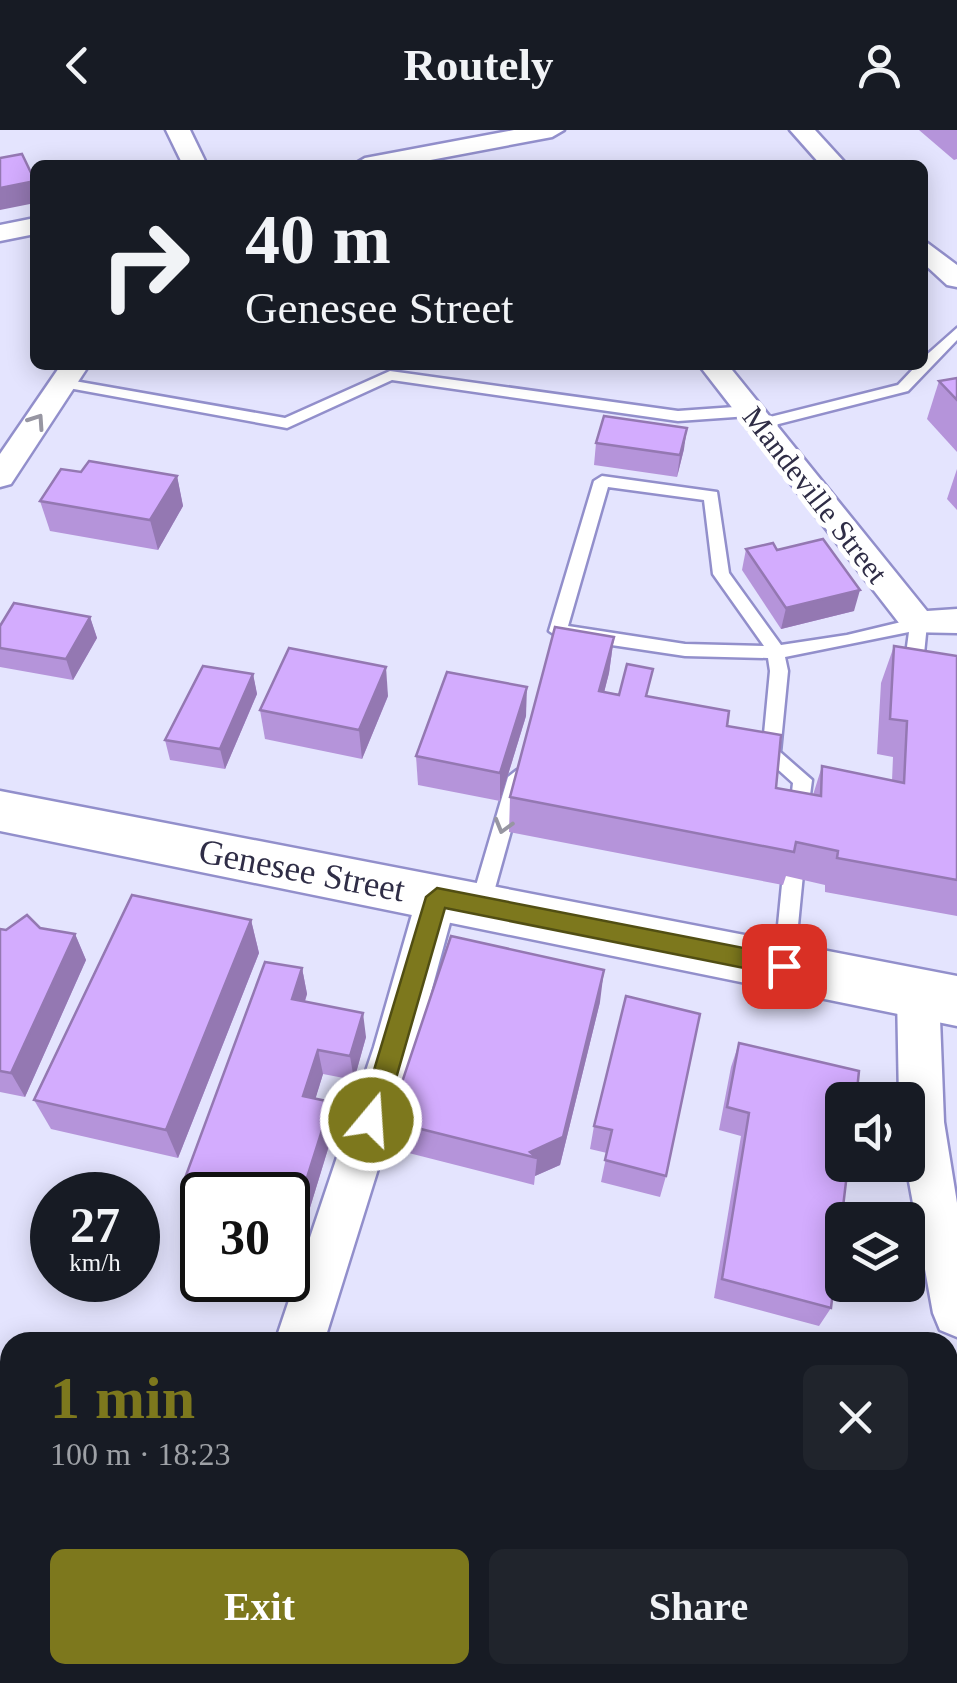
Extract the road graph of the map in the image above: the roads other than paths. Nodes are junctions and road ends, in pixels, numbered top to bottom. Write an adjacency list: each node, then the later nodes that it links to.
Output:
1 (178, 130): 4 (street)
2 (802, 130): 6 (street)
3 (538, 137): 5 (street)
4 (192, 160)
5 (396, 160)
6 (831, 160)
7 (30, 227): 8 (street)
8 (0, 233)
9 (928, 252): 10 (street)
10 (957, 279)
11 (957, 332): 12 (lane)
12 (928, 362)
13 (716, 370): 16 (street, Mandeville Street)
14 (920, 370): 16 (lane)
15 (69, 374): 16 (lane); 17 (street, one-way to 15)
16 (754, 417): 19 (street, Mandeville Street)
17 (0, 477)
18 (957, 621): 19 (street)
19 (918, 624): 20 (lane); 21 (lane)
20 (775, 649): 20 (lane); 25 (lane)
21 (919, 668)
22 (522, 758): 24 (lane, one-way to 24)
23 (0, 811): 24 (main road, Genesee Street)
24 (459, 901): 25 (main road, Genesee Street); 28 (street)
25 (784, 966): 26 (main road, Genesee Street)
26 (938, 997): 27 (street)
27 (957, 1313)
28 (302, 1332)

